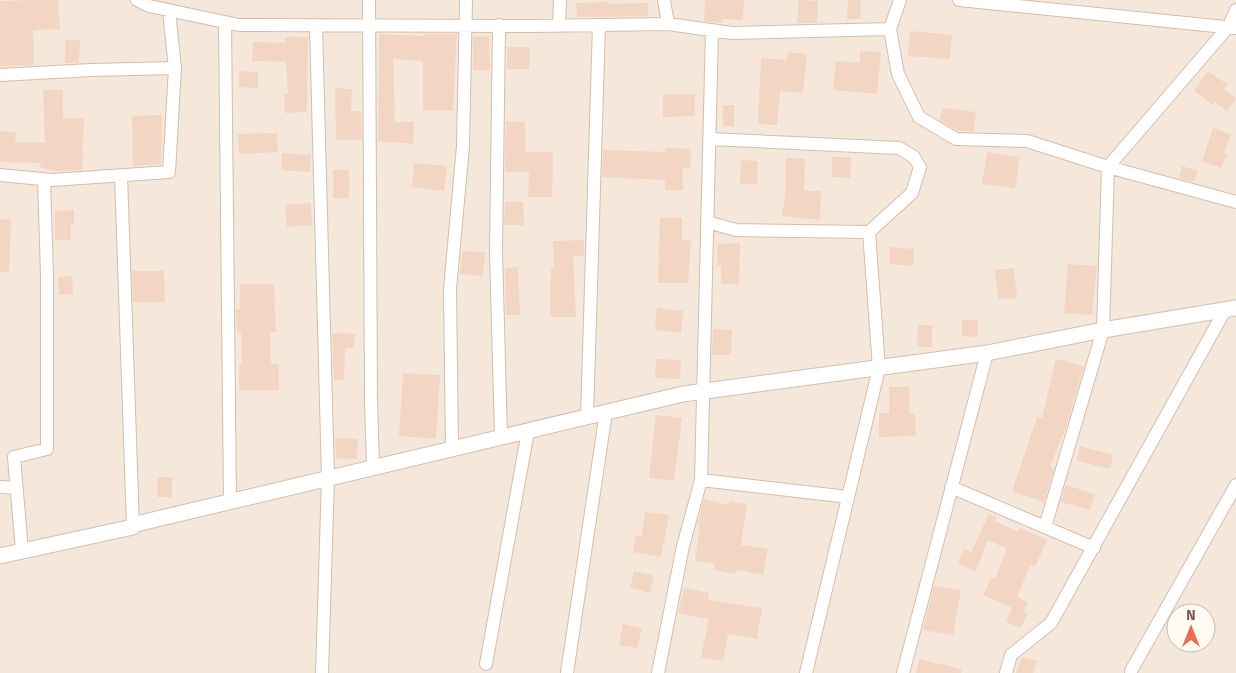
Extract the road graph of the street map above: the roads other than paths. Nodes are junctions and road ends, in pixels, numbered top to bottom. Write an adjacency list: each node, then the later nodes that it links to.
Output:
1 (137, 0): 8 (street)
2 (368, 0): 16 (street)
3 (466, 0): 12 (street)
4 (560, 0): 17 (street)
5 (664, 0): 11 (street)
6 (900, 0): 19 (street)
7 (959, 0): 18 (street)
8 (169, 10): 10 (street); 21 (street)
9 (1236, 10): 18 (street)
10 (225, 22): 15 (street); 49 (street)
11 (668, 24): 14 (street); 20 (street)
12 (465, 25): 13 (street); 16 (street); 40 (street)
13 (499, 25): 17 (street); 39 (street)
14 (599, 25): 17 (street); 37 (street)
15 (316, 26): 16 (street); 42 (street)
16 (369, 26): 41 (street)
17 (559, 26)
18 (1232, 27): 24 (street)
19 (890, 29): 20 (street); 24 (street)
20 (712, 30): 23 (street)
21 (175, 68): 22 (street); 26 (street)
22 (0, 75)
23 (710, 139): 29 (street); 30 (street)
24 (1108, 167): 28 (street); 32 (street)
25 (0, 175): 27 (street)
26 (121, 175): 27 (street); 50 (street)
27 (44, 180): 47 (street)
28 (1235, 200)
29 (707, 222): 30 (street); 35 (street)
30 (869, 232): 34 (street)
31 (1231, 309): 32 (street); 52 (street)
32 (1103, 330): 33 (street); 51 (street)
33 (987, 354): 34 (street); 46 (street)
34 (880, 368): 35 (street); 48 (street)
35 (703, 391): 36 (street); 43 (street)
36 (606, 412): 37 (street); 58 (street)
37 (587, 417): 38 (street)
38 (528, 430): 39 (street); 55 (street)
39 (501, 437): 40 (street)
40 (452, 449): 41 (street)
41 (373, 467): 42 (street)
42 (328, 478): 49 (street); 57 (street)
43 (701, 480): 48 (street); 59 (street)
44 (1236, 485): 56 (street)
45 (0, 487): 47 (street)
46 (951, 487): 51 (street); 61 (street)
47 (17, 488): 53 (street)
48 (848, 497): 60 (street)
49 (230, 501): 50 (street)
50 (133, 527): 53 (street)
51 (1045, 527): 52 (street)
52 (1094, 548): 62 (street)
53 (22, 551): 54 (street)
54 (0, 556)
55 (486, 664)
56 (1131, 671)
57 (322, 673)
58 (567, 673)
59 (658, 673)
60 (806, 673)
61 (903, 673)
62 (1006, 673)

